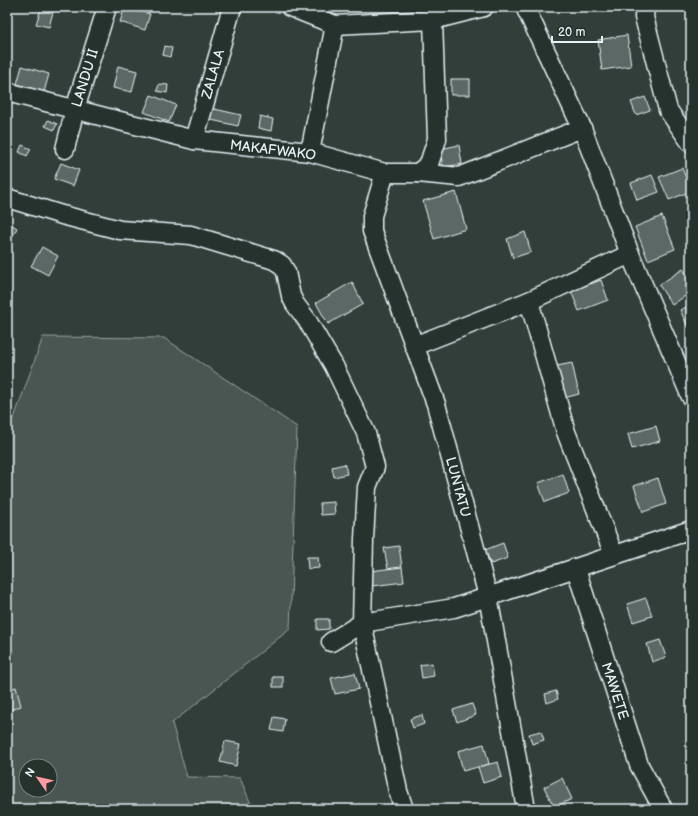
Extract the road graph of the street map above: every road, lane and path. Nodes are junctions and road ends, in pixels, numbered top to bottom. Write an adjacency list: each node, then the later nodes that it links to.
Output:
1 (107, 7): 10 (street, LANDU II)
2 (232, 7): 12 (street, ZALALA)
3 (290, 7): 8 (street)
4 (484, 7): 7 (street)
5 (525, 7): 11 (street)
6 (645, 7): 13 (street)
7 (433, 20): 8 (street); 17 (street)
8 (335, 25): 15 (street)
9 (7, 92): 10 (street, MAKAFWAKO)
10 (75, 110): 12 (street, MAKAFWAKO); 14 (street, LANDU II)
11 (582, 128): 17 (street, MAKAFWAKO); 19 (street)
12 (194, 140): 15 (street, MAKAFWAKO)
13 (691, 143)
14 (65, 149)
15 (310, 152): 16 (street, MAKAFWAKO)
16 (385, 173): 17 (street, MAKAFWAKO); 21 (street, LUNTATU)
17 (418, 173)
18 (7, 198): 27 (street)
19 (630, 254): 20 (street); 22 (street)
20 (529, 301): 21 (street); 24 (street)
21 (414, 346): 26 (street, LUNTATU)
22 (691, 397)
23 (691, 530): 24 (street)
24 (614, 555): 25 (street)
25 (576, 569): 26 (street); 31 (street, MAWETE)
26 (488, 596): 27 (street); 30 (street, LUNTATU)
27 (362, 623): 28 (street); 29 (street)
28 (331, 642)
29 (404, 809)
30 (526, 809)
31 (663, 809)

